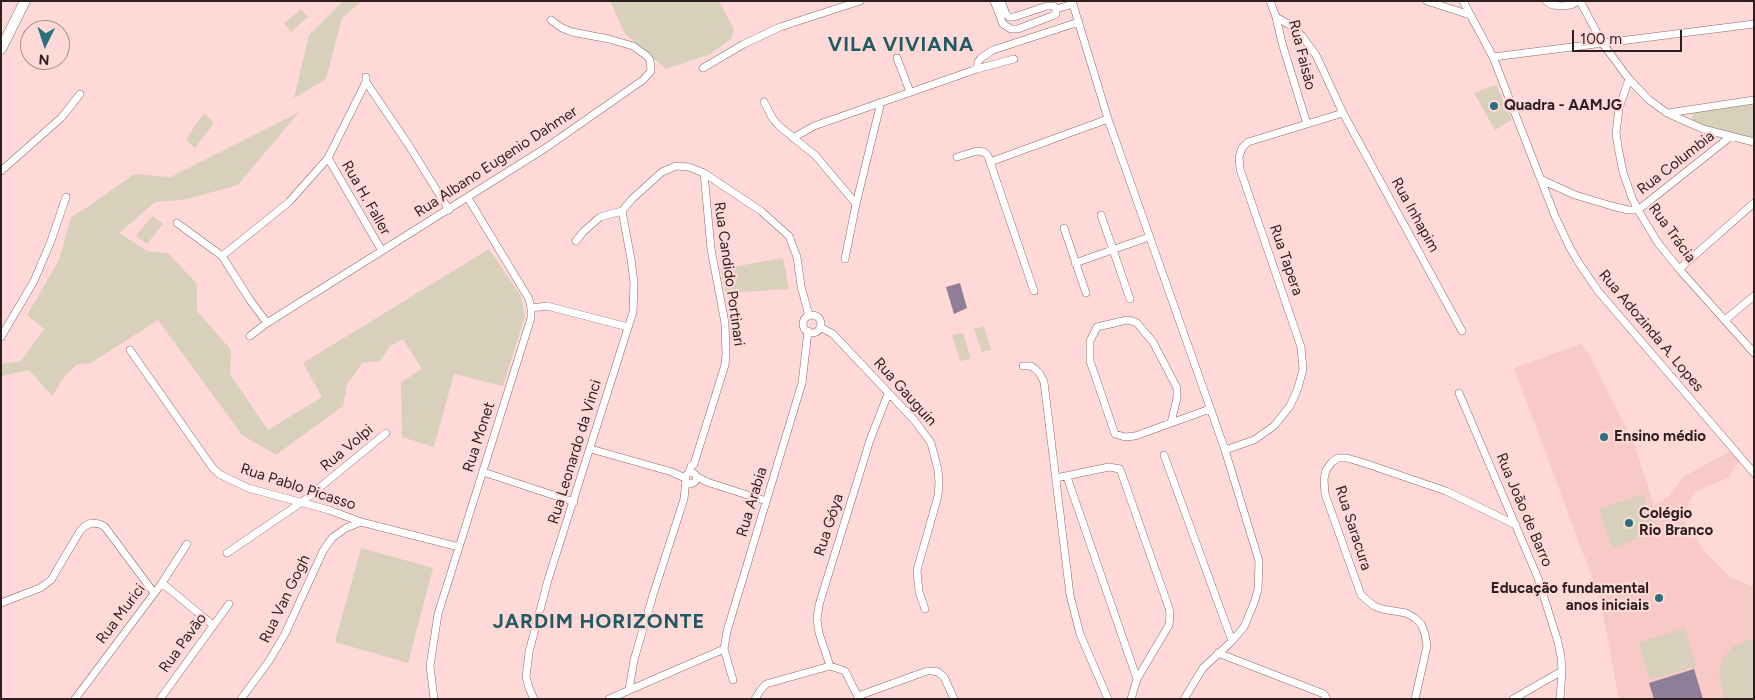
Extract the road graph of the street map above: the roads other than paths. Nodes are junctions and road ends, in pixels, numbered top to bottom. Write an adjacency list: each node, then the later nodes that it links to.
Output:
1 (25, 1): 20 (street)
2 (860, 1): 24 (street)
3 (994, 1): 15 (street)
4 (1001, 1): 11 (street)
5 (1270, 1): 14 (street)
6 (1427, 1): 13 (street)
7 (1463, 1): 13 (street, Rua Adozinda A. Lopes)
8 (1546, 1): 9 (street)
9 (1579, 1): 19 (street)
10 (1072, 3): 12 (street); 17 (street)
11 (1043, 7): 12 (street); 15 (street)
12 (1056, 9): 15 (street)
13 (1470, 15): 21 (street, Rua Adozinda A. Lopes)
14 (1276, 17): 32 (street, Rua Faisão); 35 (street, Rua Faisão)
15 (1047, 18)
16 (551, 20): 46 (street, Rua Albano Eugenio Dahmer)
17 (1079, 22): 25 (street); 34 (street)
18 (1754, 24): 19 (street)
19 (1603, 44): 21 (street); 26 (street)
20 (1, 49)
21 (1493, 57): 44 (street, Rua Adozinda A. Lopes)
22 (897, 58): 27 (street)
23 (1014, 59): 25 (street)
24 (703, 68)
25 (977, 69): 27 (street)
26 (1629, 79): 33 (street); 50 (street, Rua Trácia)
27 (910, 92): 31 (street)
28 (80, 94): 42 (street)
29 (1754, 100): 33 (street)
30 (764, 102): 37 (street)
31 (881, 102): 37 (street); 48 (street)
32 (1343, 113): 35 (street, Rua Tapera); 74 (street, Rua Inhapim)
33 (1668, 113): 36 (street)
34 (1108, 119): 41 (street); 55 (street)
35 (1307, 124): 86 (street, Rua Tapera)
36 (1730, 137): 38 (street); 50 (street, Rua Columbia)
37 (793, 138): 48 (street)
38 (1754, 142)
39 (957, 157): 41 (street)
40 (328, 158): 49 (street); 58 (street, Rua H. Faller); 59 (street)
41 (990, 162): 63 (street)
42 (1, 170)
43 (704, 173): 51 (street); 68 (street, Rua Arabia); 90 (street, Rua Candido Portinari)
44 (1542, 180): 50 (street); 88 (street, Rua Adozinda A. Lopes)
45 (66, 196): 76 (street)
46 (468, 198): 49 (street, Rua Albano Eugenio Dahmer); 67 (street)
47 (1754, 203): 62 (street)
48 (856, 204): 60 (street)
49 (449, 210): 58 (street, Rua Albano Eugenio Dahmer)
50 (1638, 210): 62 (street, Rua Trácia)
51 (622, 212): 56 (street); 72 (street, Rua Leonardo da Vinci)
52 (1101, 215): 57 (street)
53 (177, 223): 59 (street)
54 (1064, 228): 61 (street)
55 (1149, 237): 57 (street); 82 (street)
56 (576, 241)
57 (1114, 250): 61 (street); 66 (street)
58 (382, 252): 70 (street, Rua Albano Eugenio Dahmer)
59 (222, 256): 70 (street)
60 (845, 259)
61 (1075, 263): 64 (street)
62 (1679, 269): 69 (street, Rua Trácia)
63 (1034, 291)
64 (1086, 293)
65 (1754, 296): 69 (street)
66 (1130, 300)
67 (531, 308): 72 (street); 89 (street, Rua Monet)
68 (809, 316): 71 (street); 73 (street, Rua Arabia)
69 (1725, 320): 78 (street, Rua Trácia)
70 (267, 323): 75 (street, Rua Albano Eugenio Dahmer)
71 (820, 326): 73 (street); 81 (street, Rua Gauguin)
72 (628, 327): 85 (street, Rua Leonardo da Vinci)
73 (808, 331): 93 (street, Rua Arabia)
74 (1462, 331)
75 (250, 336)
76 (1, 337)
77 (130, 350): 94 (street, Rua Pablo Picasso)
78 (1754, 353)
79 (1023, 366): 92 (street)
80 (1459, 393): 97 (street, Rua João de Barro)
81 (888, 394): 105 (street, Rua Gauguin); 110 (street, Rua Góya)
82 (1210, 410): 83 (street); 86 (street)
83 (1171, 423): 83 (street)
84 (386, 433): 94 (street, Rua Volpi)
85 (591, 449): 90 (street); 95 (street, Rua Leonardo da Vinci)
86 (1225, 450): 107 (street)
87 (1164, 455): 107 (street)
88 (1753, 471)
89 (483, 472): 95 (street); 99 (street, Rua Monet)
90 (691, 477): 93 (street); 111 (street, Rua Candido Portinari)
91 (1068, 477): 92 (street); 113 (street); 113 (street)
92 (1056, 478): 126 (street)
93 (766, 501): 108 (street, Rua Arabia)
94 (302, 502): 96 (street, Rua Pablo Picasso); 100 (street, Rua Volpi)
95 (574, 502): 122 (street, Rua Leonardo da Vinci)
96 (361, 522): 99 (street, Rua Pablo Picasso); 120 (street, Rua Van Gogh)
97 (1516, 525): 112 (street, Rua João de Barro); 130 (street, Rua Saracura)
98 (187, 544): 101 (street, Rua Murici)
99 (459, 547): 121 (street, Rua Monet)
100 (227, 553)
101 (162, 583): 102 (street, Rua Murici); 106 (street)
102 (154, 593): 103 (street); 118 (street, Rua Murici)
103 (1, 603)
104 (228, 604): 106 (street, Rua Pavão)
105 (924, 609)
106 (213, 625): 119 (street, Rua Pavão)
107 (1232, 641): 109 (street)
108 (724, 649): 114 (street, Rua Arabia); 115 (street)
109 (1218, 653): 128 (street); 129 (street)
110 (830, 666): 117 (street); 124 (street)
111 (633, 670): 115 (street); 116 (street, Rua Candido Portinari)
112 (1562, 671): 131 (street); 132 (street, Rua João de Barro)
113 (1137, 679): 127 (street)
114 (733, 680)
115 (643, 683): 116 (street)
116 (629, 690): 123 (street)
117 (859, 697): 125 (street)
118 (76, 699)
119 (160, 699)
120 (241, 699)
121 (434, 699)
122 (534, 699)
123 (609, 699)
124 (755, 699)
125 (954, 699)
126 (1108, 699)
127 (1131, 699)
128 (1184, 699)
129 (1327, 699)
130 (1415, 699)
131 (1513, 699)
132 (1560, 699)

